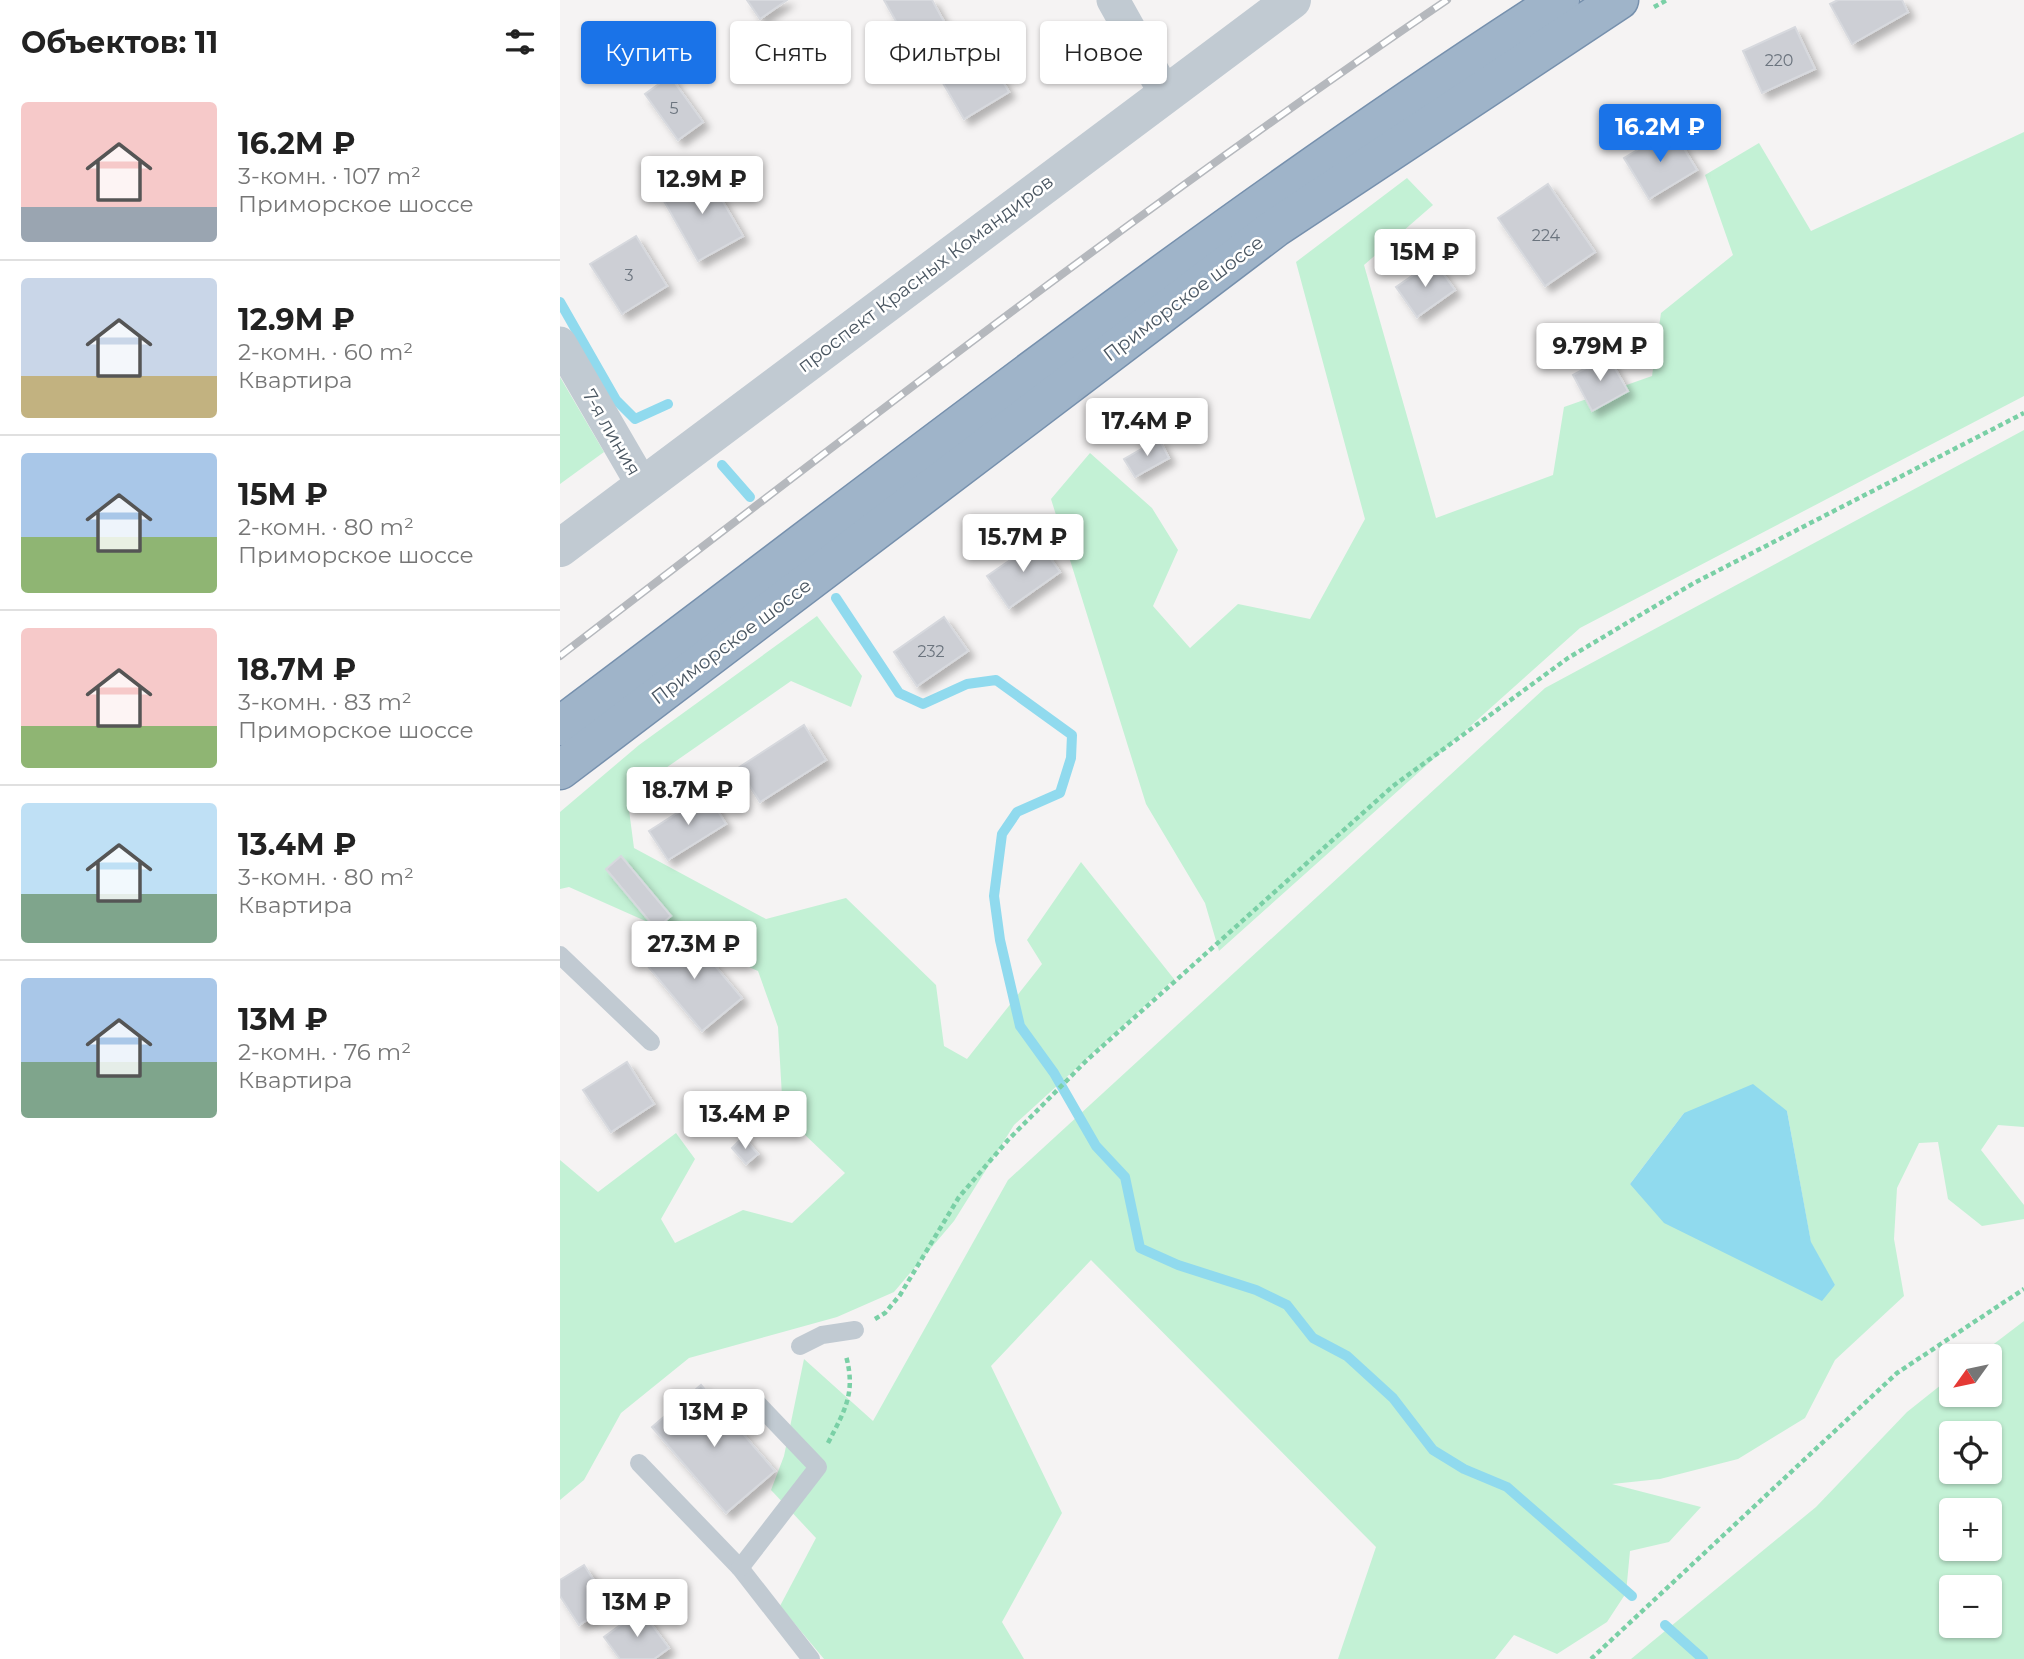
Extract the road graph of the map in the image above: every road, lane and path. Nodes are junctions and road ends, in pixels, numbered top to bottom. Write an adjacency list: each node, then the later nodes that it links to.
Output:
1 (1113, 0): 5 (street)
2 (1292, 0): 5 (street, проспект Красных Командиров)
3 (1560, 0): 10 (highway, Приморское шоссе)
4 (1619, 0): 11 (highway, Приморское шоссе)
5 (1166, 93): 8 (street, проспект Красных Командиров)
6 (560, 343): 8 (street, 7-я линия)
7 (2024, 413): 15 (path)
8 (643, 486): 9 (street, проспект Красных Командиров)
9 (560, 548)
10 (560, 726)
11 (560, 770)
12 (560, 955): 13 (lane)
13 (651, 1042)
14 (2024, 1289): 22 (path)
15 (855, 1330): 16 (lane); 19 (path)
16 (800, 1346)
17 (754, 1399): 19 (lane)
18 (639, 1463): 20 (lane)
19 (818, 1466): 20 (lane)
20 (740, 1568): 21 (lane)
21 (811, 1659)
22 (1591, 1659)

